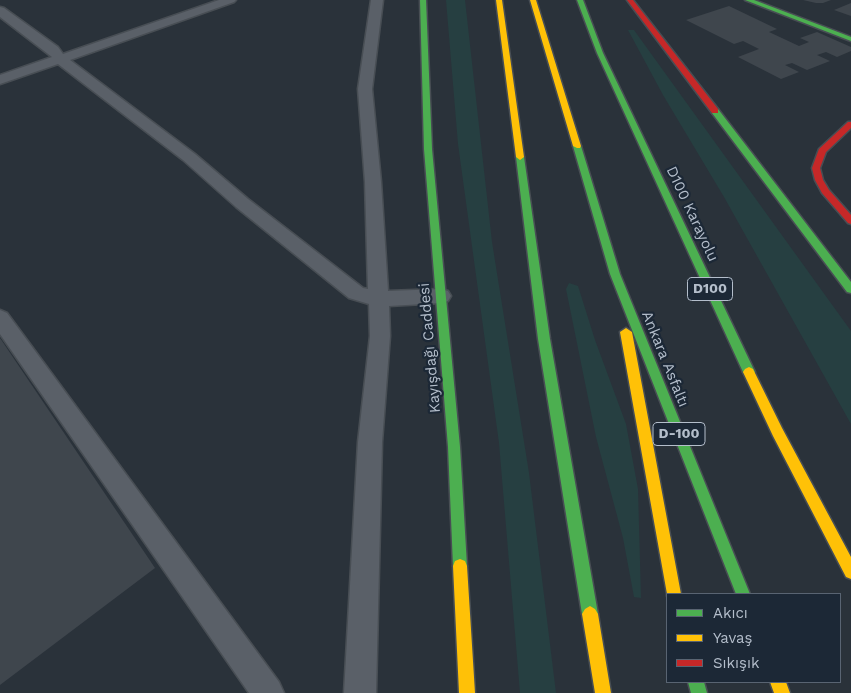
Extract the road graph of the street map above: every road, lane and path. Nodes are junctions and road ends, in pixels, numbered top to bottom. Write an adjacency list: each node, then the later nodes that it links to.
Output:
1 (230, 0): 13 (lane)
2 (377, 0): 20 (lane)
3 (423, 0): 19 (main road, Kayışdağı Caddesi)
4 (499, 0): 28 (main road)
5 (533, 0): 17 (main road)
6 (580, 0): 22 (main road, D100 Karayolu / D100)
7 (630, 0): 18 (main road)
8 (748, 0): 12 (main road)
9 (771, 0): 11 (main road)
10 (0, 11): 13 (lane)
11 (851, 30)
12 (851, 39)
13 (60, 59): 14 (lane); 20 (lane)
14 (0, 80)
15 (851, 124): 16 (main road)
16 (851, 222)
17 (615, 274): 23 (main road); 24 (main road, Ankara Asfaltı / D-100)
18 (851, 289)
19 (440, 296): 20 (lane); 27 (main road, Kayışdağı Caddesi)
20 (378, 299): 26 (lane)
21 (0, 318): 25 (lane)
22 (851, 572)
23 (674, 593)
24 (743, 593)
25 (268, 693)
26 (360, 693)
27 (467, 693)
28 (603, 693)

